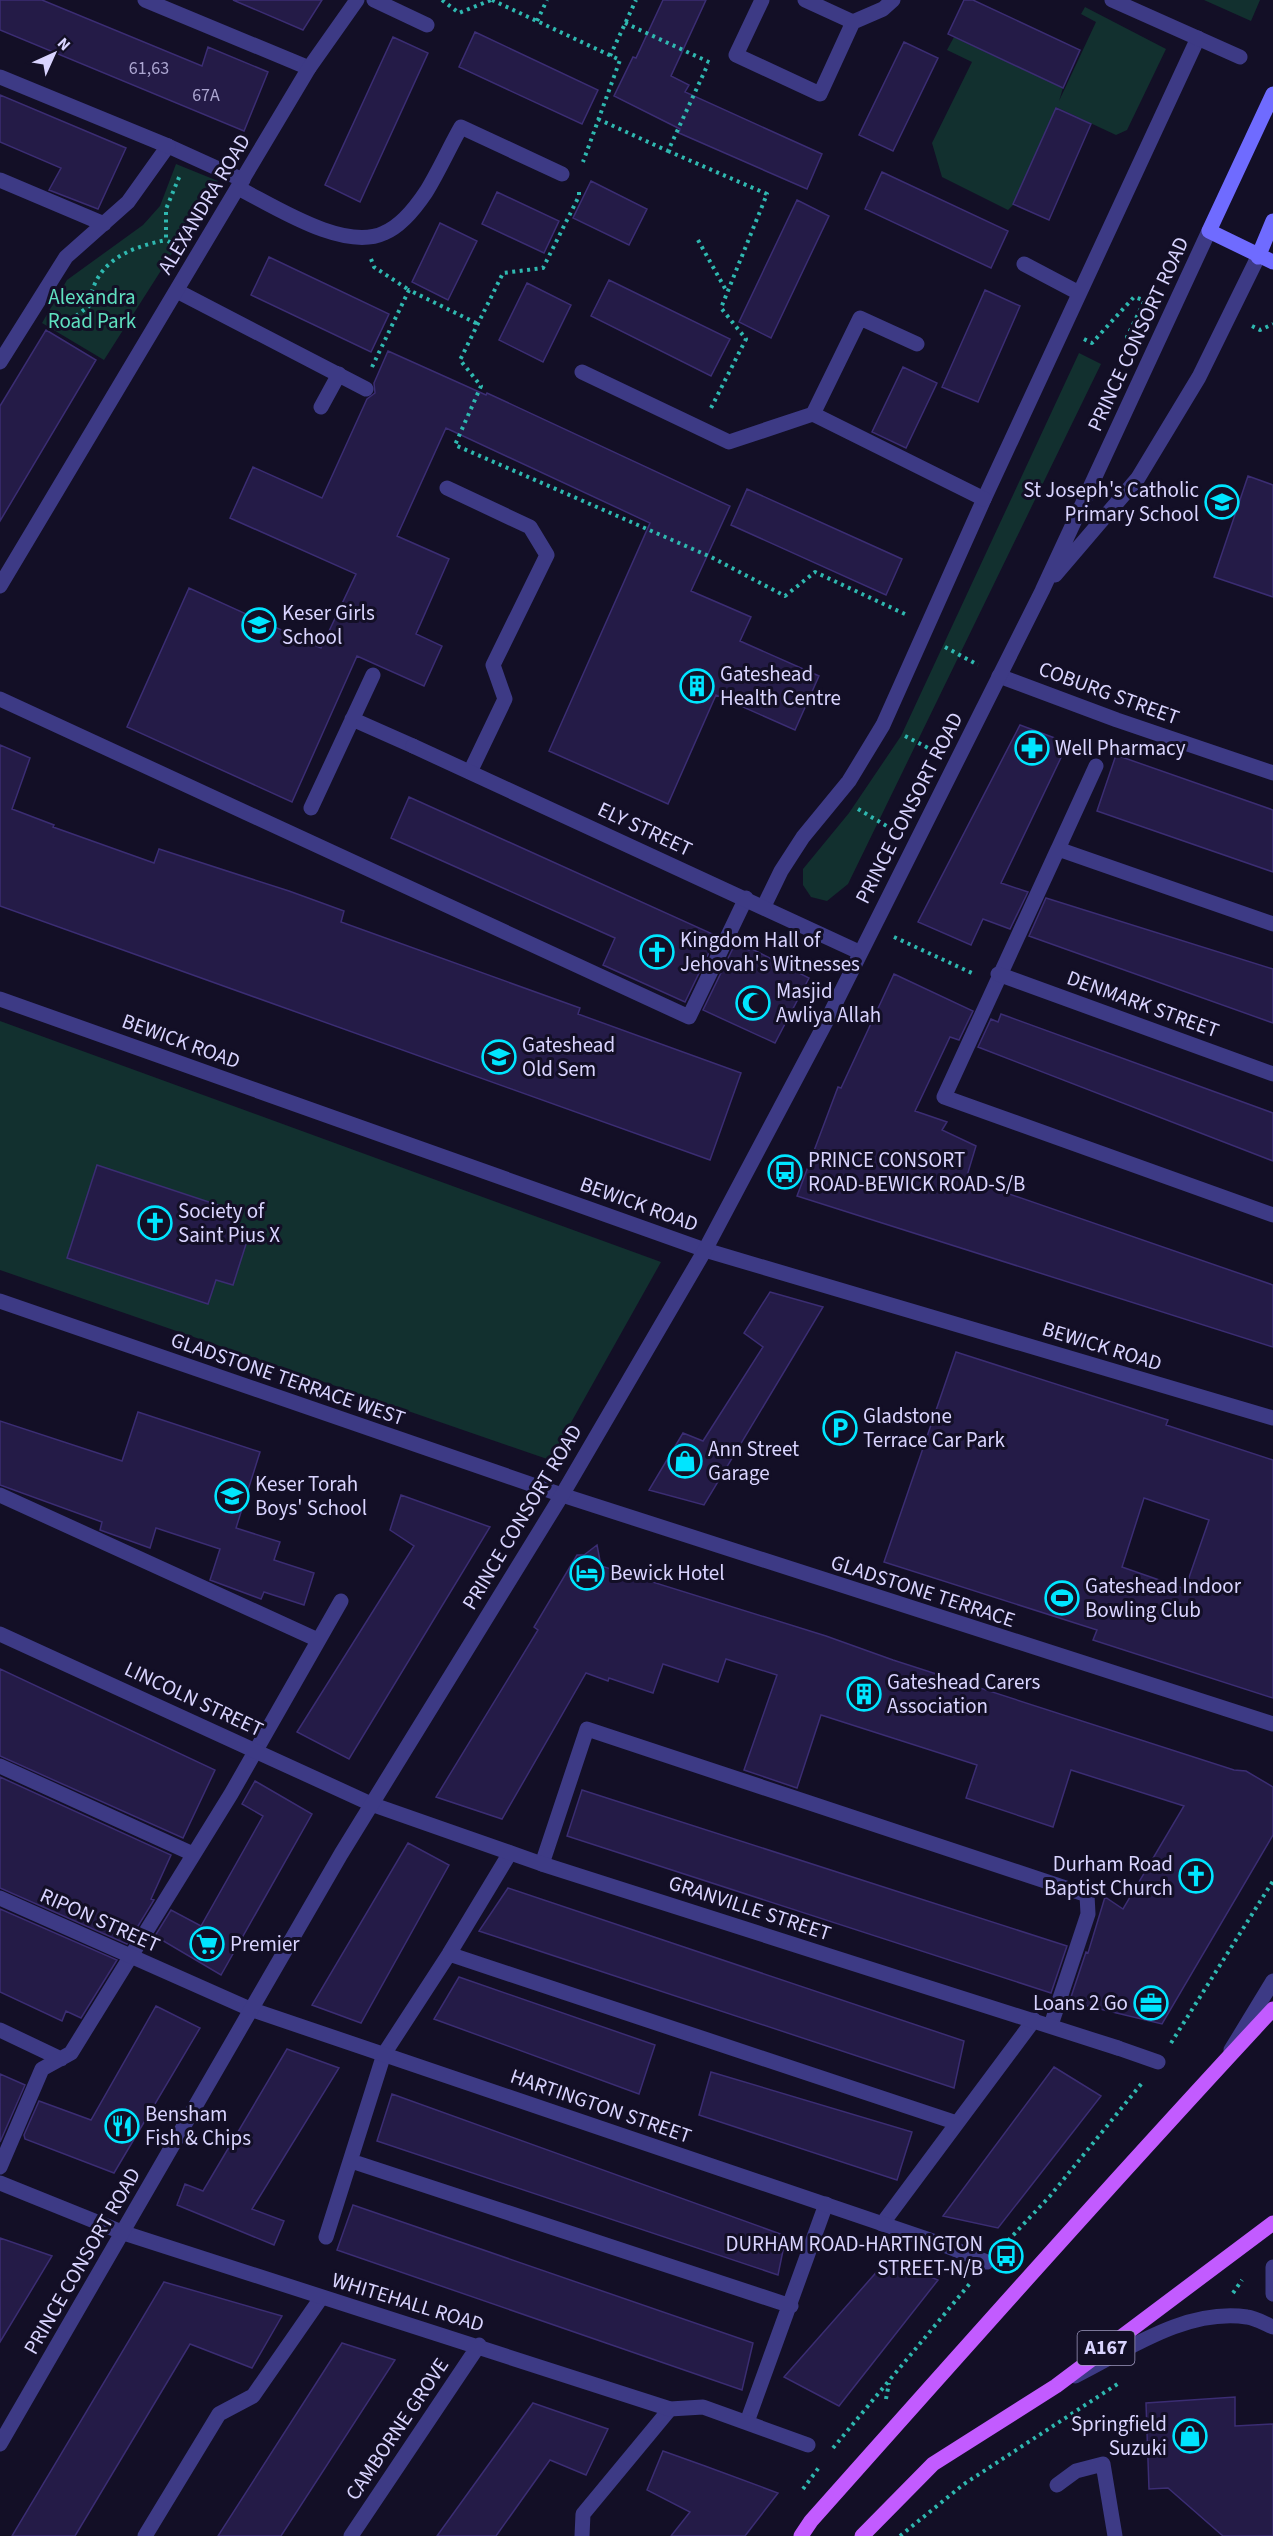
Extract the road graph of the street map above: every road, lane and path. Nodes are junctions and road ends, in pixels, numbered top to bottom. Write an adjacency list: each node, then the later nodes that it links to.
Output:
1 (145, 0): 21 (street)
2 (357, 0): 21 (street, ALEXANDRA ROAD)
3 (374, 0): 15 (street)
4 (442, 0): 5 (path)
5 (492, 0): 12 (path)
6 (547, 0): 12 (path)
7 (636, 0): 14 (path)
8 (762, 0): 17 (street)
9 (805, 0): 13 (street)
10 (893, 0): 13 (street)
11 (1112, 0): 16 (street)
12 (537, 21): 18 (path)
13 (853, 22): 17 (street)
14 (625, 23): 18 (path); 20 (path)
15 (427, 25)
16 (1198, 38): 19 (street); 44 (street)
17 (736, 55): 20 (path)
18 (610, 56): 24 (path)
19 (1240, 57)
20 (708, 64): 26 (path)
21 (309, 68): 30 (street, ALEXANDRA ROAD)
22 (0, 77): 25 (street)
23 (1273, 94): 33 (main road, PRINCE CONSORT ROAD)
24 (598, 119): 26 (path); 28 (path)
25 (168, 146): 27 (street); 32 (street)
26 (668, 151): 43 (path)
27 (188, 155): 30 (street); 35 (path)
28 (569, 176): 34 (street); 47 (path)
29 (0, 180): 32 (street)
30 (241, 184): 34 (street); 37 (street, ALEXANDRA ROAD)
31 (1273, 221): 38 (main road, PRINCE CONSORT ROAD)
32 (105, 224): 52 (street)
33 (1209, 231): 38 (main road); 62 (street, PRINCE CONSORT ROAD)
34 (364, 236): 41 (path)
35 (166, 240): 37 (path); 46 (path)
36 (698, 240): 43 (path)
37 (198, 256): 42 (street, ALEXANDRA ROAD)
38 (1258, 256): 39 (main road); 62 (street, PRINCE CONSORT ROAD)
39 (1273, 262)
40 (1024, 264): 44 (street)
41 (409, 290): 47 (path); 55 (path)
42 (177, 291): 54 (street); 61 (street, ALEXANDRA ROAD)
43 (727, 292): 58 (path)
44 (1079, 293): 49 (street)
45 (1145, 300): 49 (path)
46 (76, 316)
47 (478, 324): 63 (path)
48 (1273, 324): 50 (path)
49 (1062, 329): 60 (street)
50 (1260, 330)
51 (917, 344): 57 (street)
52 (0, 362)
53 (582, 372): 58 (street)
54 (339, 374): 55 (street); 56 (street)
55 (363, 387)
56 (321, 407)
57 (813, 414): 58 (street); 60 (street)
58 (701, 429)
59 (447, 488): 71 (street)
60 (984, 499): 63 (street)
61 (0, 586)
62 (1042, 591): 65 (street, PRINCE CONSORT ROAD)
63 (925, 630): 65 (path); 68 (street)
64 (373, 675): 67 (street)
65 (999, 675): 69 (street, PRINCE CONSORT ROAD); 72 (street, COBURG STREET)
66 (0, 699): 77 (street)
67 (352, 719): 71 (street, ELY STREET); 74 (street)
68 (883, 725): 69 (path); 73 (street)
69 (955, 762): 75 (street, PRINCE CONSORT ROAD)
70 (1096, 766): 76 (street)
71 (470, 772): 77 (street, ELY STREET)
72 (1273, 773)
73 (837, 795): 75 (path); 78 (street)
74 (311, 808)
75 (915, 842): 80 (street, PRINCE CONSORT ROAD)
76 (1058, 849): 79 (street); 82 (street)
77 (746, 898): 78 (street, ELY STREET)
78 (764, 906): 81 (street, ELY STREET)
79 (1273, 924)
80 (872, 927): 81 (street, PRINCE CONSORT ROAD); 82 (path)
81 (859, 952): 86 (street, PRINCE CONSORT ROAD)
82 (996, 978): 84 (street, DENMARK STREET); 85 (street)
83 (0, 999): 86 (street, BEWICK ROAD)
84 (1273, 1074)
85 (1273, 1215)
86 (705, 1250): 88 (street, BEWICK ROAD); 90 (street, PRINCE CONSORT ROAD)
87 (0, 1301): 90 (street, GLADSTONE TERRACE WEST)
88 (1273, 1418)
89 (0, 1495): 93 (street)
90 (562, 1495): 94 (street, GLADSTONE TERRACE); 97 (street, PRINCE CONSORT ROAD)
91 (341, 1601): 93 (street)
92 (0, 1634): 95 (street, LINCOLN STREET)
93 (318, 1640): 95 (street)
94 (1273, 1724)
95 (255, 1750): 97 (street, LINCOLN STREET); 99 (street)
96 (0, 1766): 99 (street)
97 (371, 1804): 98 (street, GRANVILLE STREET); 106 (street, PRINCE CONSORT ROAD)
98 (510, 1853): 100 (street, GRANVILLE STREET); 103 (street)
99 (193, 1854): 104 (street)
100 (542, 1864): 108 (street, GRANVILLE STREET); 109 (street)
101 (1273, 1881): 113 (path)
102 (0, 1898): 104 (street, RIPON STREET)
103 (449, 1954): 111 (street); 115 (street)
104 (130, 1957): 106 (street, RIPON STREET); 112 (street)
105 (1273, 1982): 114 (street)
106 (250, 2009): 111 (street, HARTINGTON STREET); 122 (street, PRINCE CONSORT ROAD)
107 (1273, 2009): 114 (main road)
108 (1034, 2020): 109 (street, GRANVILLE STREET); 115 (street)
109 (1050, 2025): 113 (street, GRANVILLE STREET)
110 (0, 2030): 112 (street)
111 (384, 2054): 116 (street); 119 (street, HARTINGTON STREET)
112 (61, 2058): 117 (street)
113 (1158, 2062): 124 (path)
114 (1221, 2065): 144 (main road)
115 (957, 2123): 121 (street)
116 (351, 2161): 123 (street); 128 (street)
117 (0, 2168)
118 (0, 2182): 122 (street, WHITEHALL ROAD)
119 (826, 2204): 121 (street, HARTINGTON STREET); 128 (street)
120 (1273, 2223): 131 (main road, A167)
121 (882, 2224): 124 (street, HARTINGTON STREET)
122 (124, 2233): 127 (street, WHITEHALL ROAD); 134 (street, PRINCE CONSORT ROAD)
123 (326, 2237)
124 (987, 2262): 136 (path)
125 (1273, 2266): 126 (street)
126 (1273, 2294)
127 (321, 2298): 130 (street, WHITEHALL ROAD); 141 (street)
128 (791, 2306): 133 (street)
129 (1273, 2327): 131 (street)
130 (479, 2345): 132 (street, WHITEHALL ROAD); 142 (street, CAMBORNE GROVE)
131 (1056, 2386): 145 (main road, A167)
132 (670, 2409): 133 (street, WHITEHALL ROAD); 143 (street)
133 (747, 2422): 135 (street, WHITEHALL ROAD)
134 (0, 2444)
135 (808, 2445)
136 (827, 2455)
137 (821, 2464): 139 (path)
138 (1057, 2485): 147 (street)
139 (798, 2497)
140 (942, 2501): 146 (path)
141 (145, 2536)
142 (351, 2536)
143 (582, 2536)
144 (801, 2536)
145 (862, 2536)
146 (900, 2536)
147 (1115, 2536)

